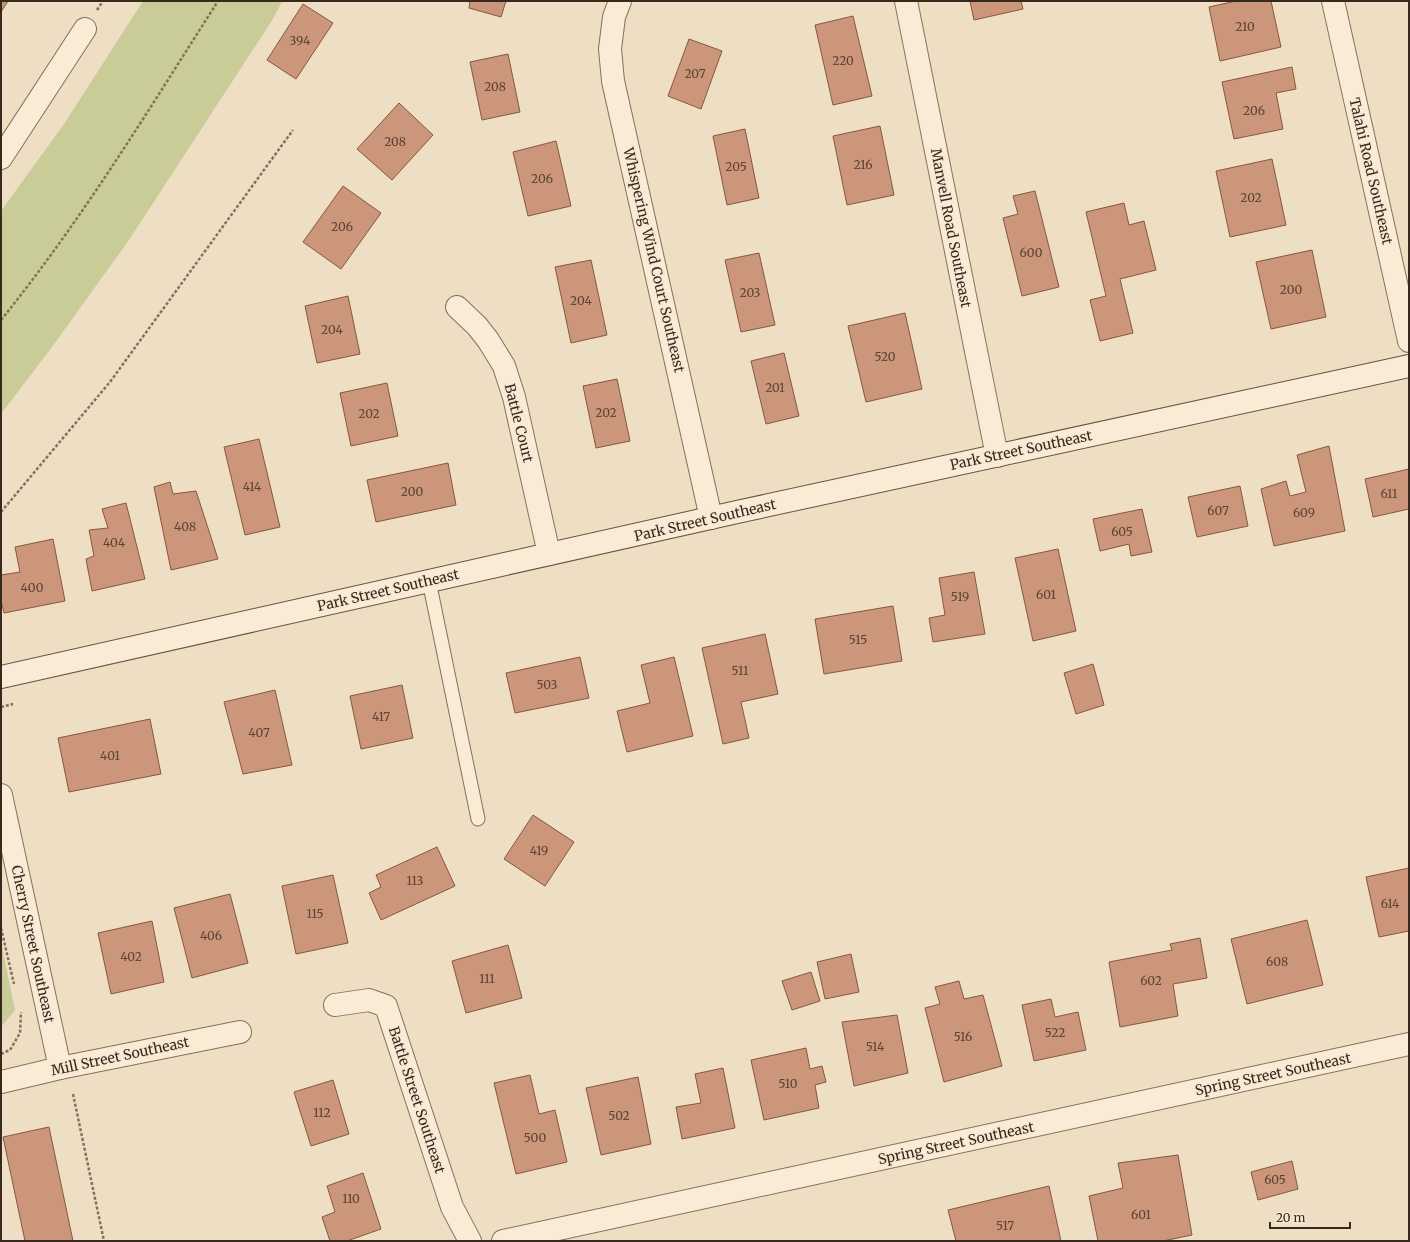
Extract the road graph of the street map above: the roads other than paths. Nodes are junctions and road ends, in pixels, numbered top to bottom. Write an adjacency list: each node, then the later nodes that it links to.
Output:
1 (620, 1): 10 (street, Whispering Wind Court Southeast)
2 (906, 1): 9 (street, Manvell Road Southeast)
3 (1333, 1): 7 (street, Talahi Road Southeast)
4 (85, 29): 5 (street)
5 (1, 158)
6 (457, 307): 11 (street, Battle Court)
7 (1409, 341)
8 (1409, 366): 9 (street, Park Street Southeast)
9 (996, 456): 10 (street, Park Street Southeast)
10 (711, 518): 11 (street, Park Street Southeast)
11 (549, 554): 12 (street, Park Street Southeast)
12 (429, 581): 13 (street, Park Street Southeast); 15 (lane)
13 (1, 677)
14 (1, 795): 16 (street, Cherry Street Southeast)
15 (478, 819)
16 (7, 849): 20 (street, Cherry Street Southeast)
17 (335, 1005): 22 (street, Battle Street Southeast)
18 (240, 1032): 20 (street, Mill Street Southeast)
19 (1409, 1044): 23 (street, Spring Street Southeast)
20 (60, 1068): 21 (street, Mill Street Southeast)
21 (1, 1082)
22 (470, 1241)
23 (503, 1241)

